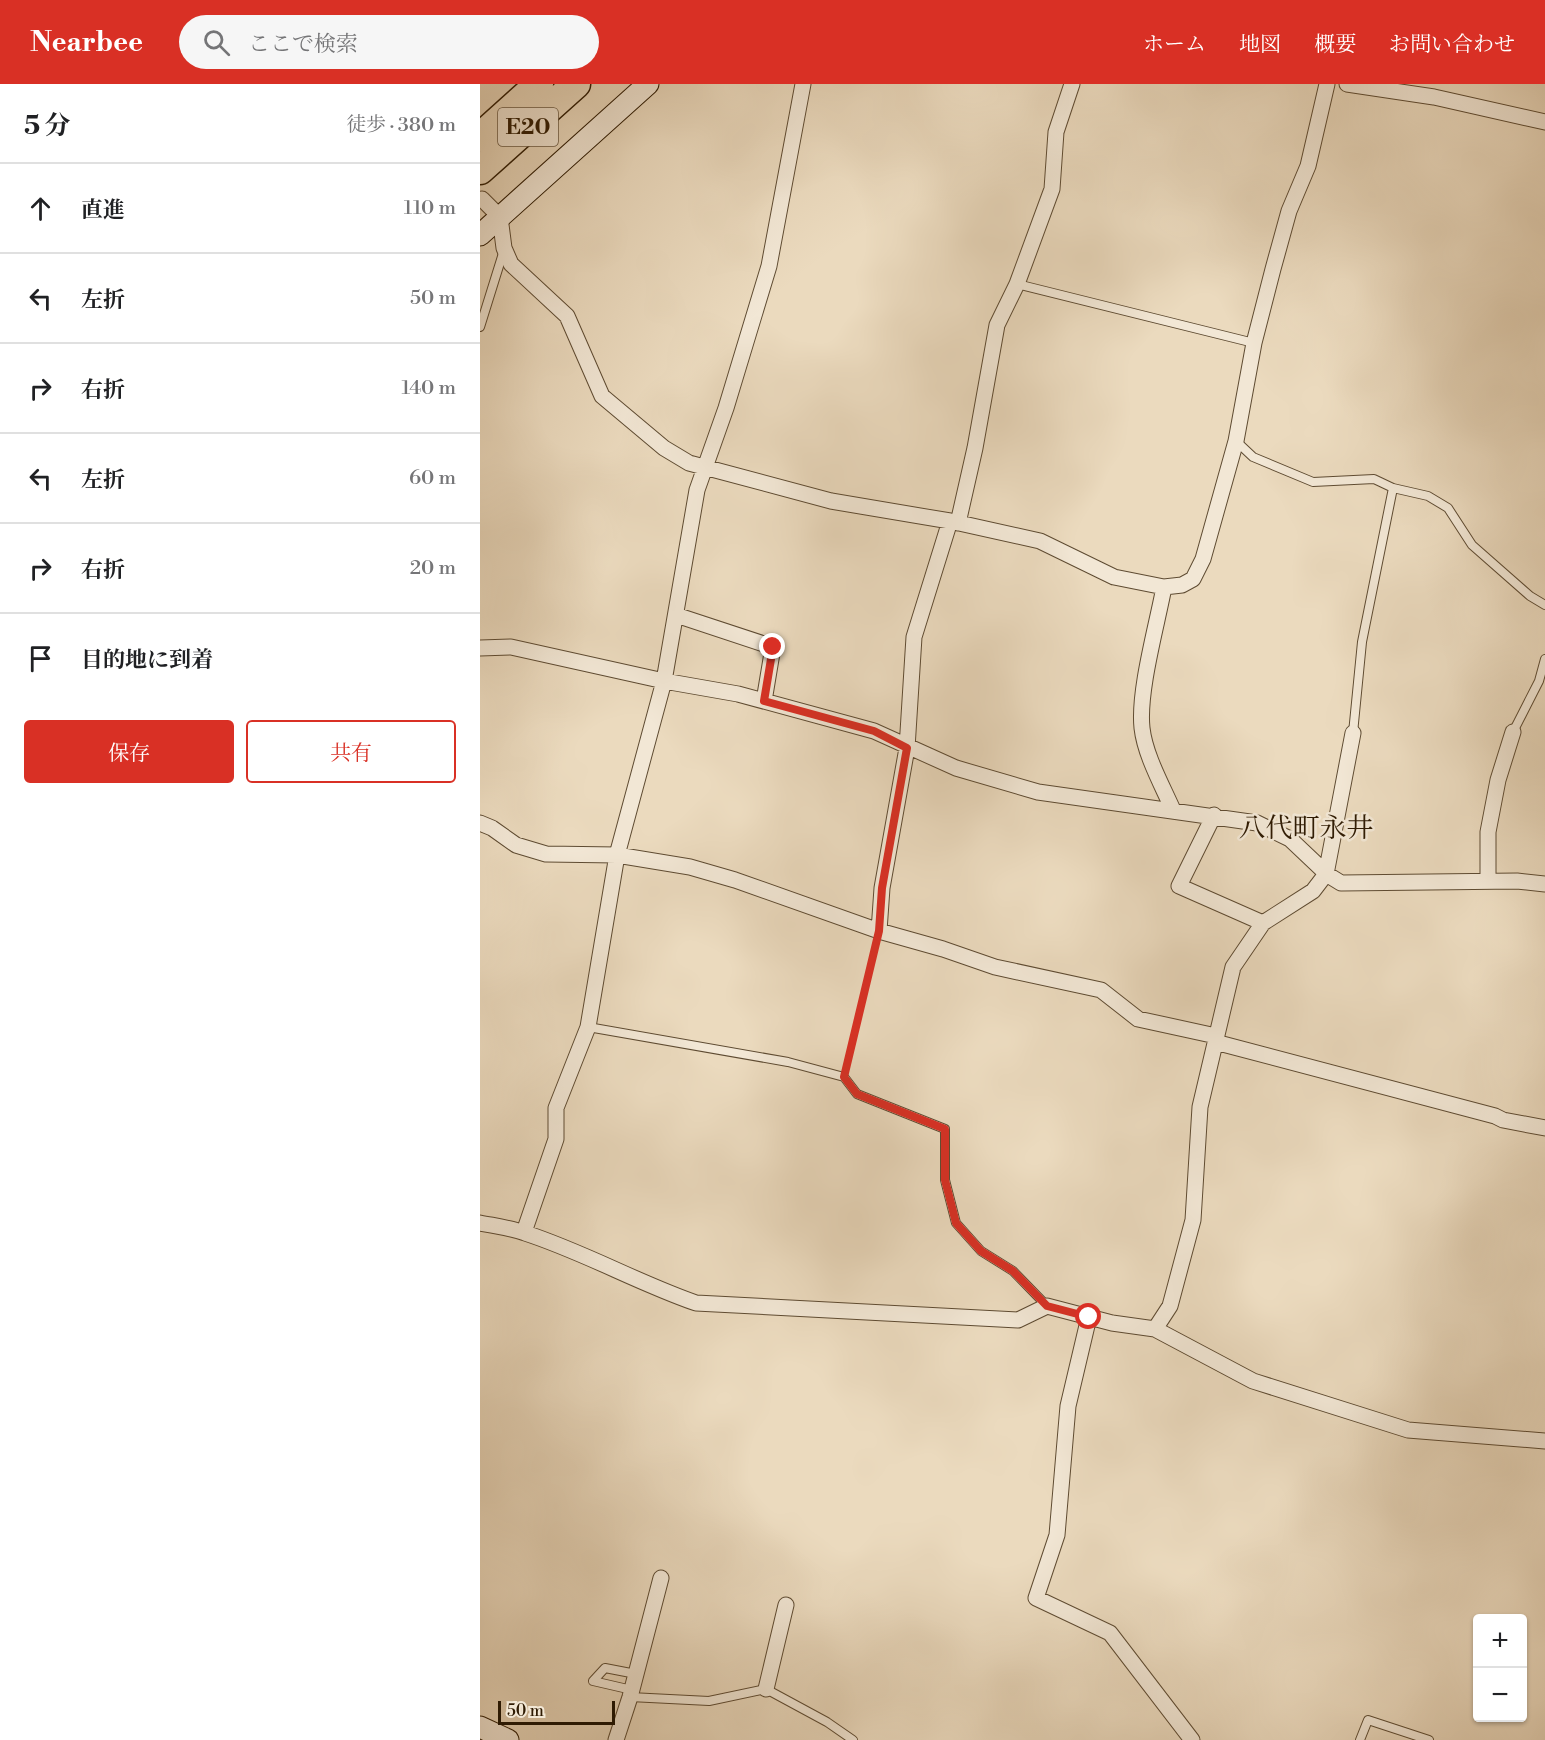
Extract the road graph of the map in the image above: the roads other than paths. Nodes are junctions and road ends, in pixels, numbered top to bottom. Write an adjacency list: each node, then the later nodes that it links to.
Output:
1 (539, 84): 9 (highway, E20)
2 (576, 84): 10 (highway, E20)
3 (648, 84): 12 (street)
4 (803, 84): 19 (street)
5 (1072, 84): 15 (street)
6 (1327, 84): 17 (street)
7 (1347, 84): 8 (street)
8 (1545, 122)
9 (480, 137)
10 (480, 170)
11 (482, 199): 12 (street)
12 (500, 217): 13 (street); 14 (street)
13 (480, 235)
14 (504, 248): 16 (lane); 19 (street)
15 (1017, 284): 17 (lane); 21 (street)
16 (480, 327)
17 (1254, 344): 18 (street)
18 (1236, 441): 20 (lane); 22 (street)
19 (704, 466): 21 (street); 24 (street)
20 (1393, 488): 23 (lane); 30 (lane)
21 (954, 522): 22 (street); 31 (street)
22 (1164, 587): 32 (street)
23 (1545, 605)
24 (676, 615): 27 (street); 28 (street)
25 (480, 648): 27 (street)
26 (1545, 659): 29 (lane)
27 (664, 681): 28 (street); 35 (street)
28 (764, 701): 31 (street)
29 (1513, 732): 37 (street)
30 (1353, 733): 36 (street)
31 (907, 748): 32 (street); 40 (street)
32 (1173, 810): 33 (street)
33 (1214, 815): 36 (street); 39 (street)
34 (480, 823): 35 (street)
35 (617, 855): 40 (street); 41 (street)
36 (1326, 874): 37 (street); 39 (street)
37 (1488, 881): 38 (street)
38 (1545, 884)
39 (1263, 923): 42 (street)
40 (879, 931): 42 (street)
41 (588, 1027): 45 (street); 46 (lane)
42 (1216, 1039): 43 (street); 48 (street)
43 (1545, 1128)
44 (480, 1223): 45 (street)
45 (524, 1232): 46 (street)
46 (1047, 1306): 47 (street)
47 (1089, 1317): 48 (street); 59 (street)
48 (1155, 1329): 49 (street)
49 (1545, 1442)
50 (661, 1578): 52 (street)
51 (786, 1605): 53 (street)
52 (636, 1674): 54 (street); 54 (lane)
53 (766, 1689): 54 (lane); 58 (lane)
54 (631, 1694): 57 (street)
55 (480, 1727): 56 (street)
56 (508, 1740)
57 (616, 1740)
58 (853, 1740)
59 (1192, 1740)
60 (1360, 1740): 61 (lane)
61 (1429, 1740)

